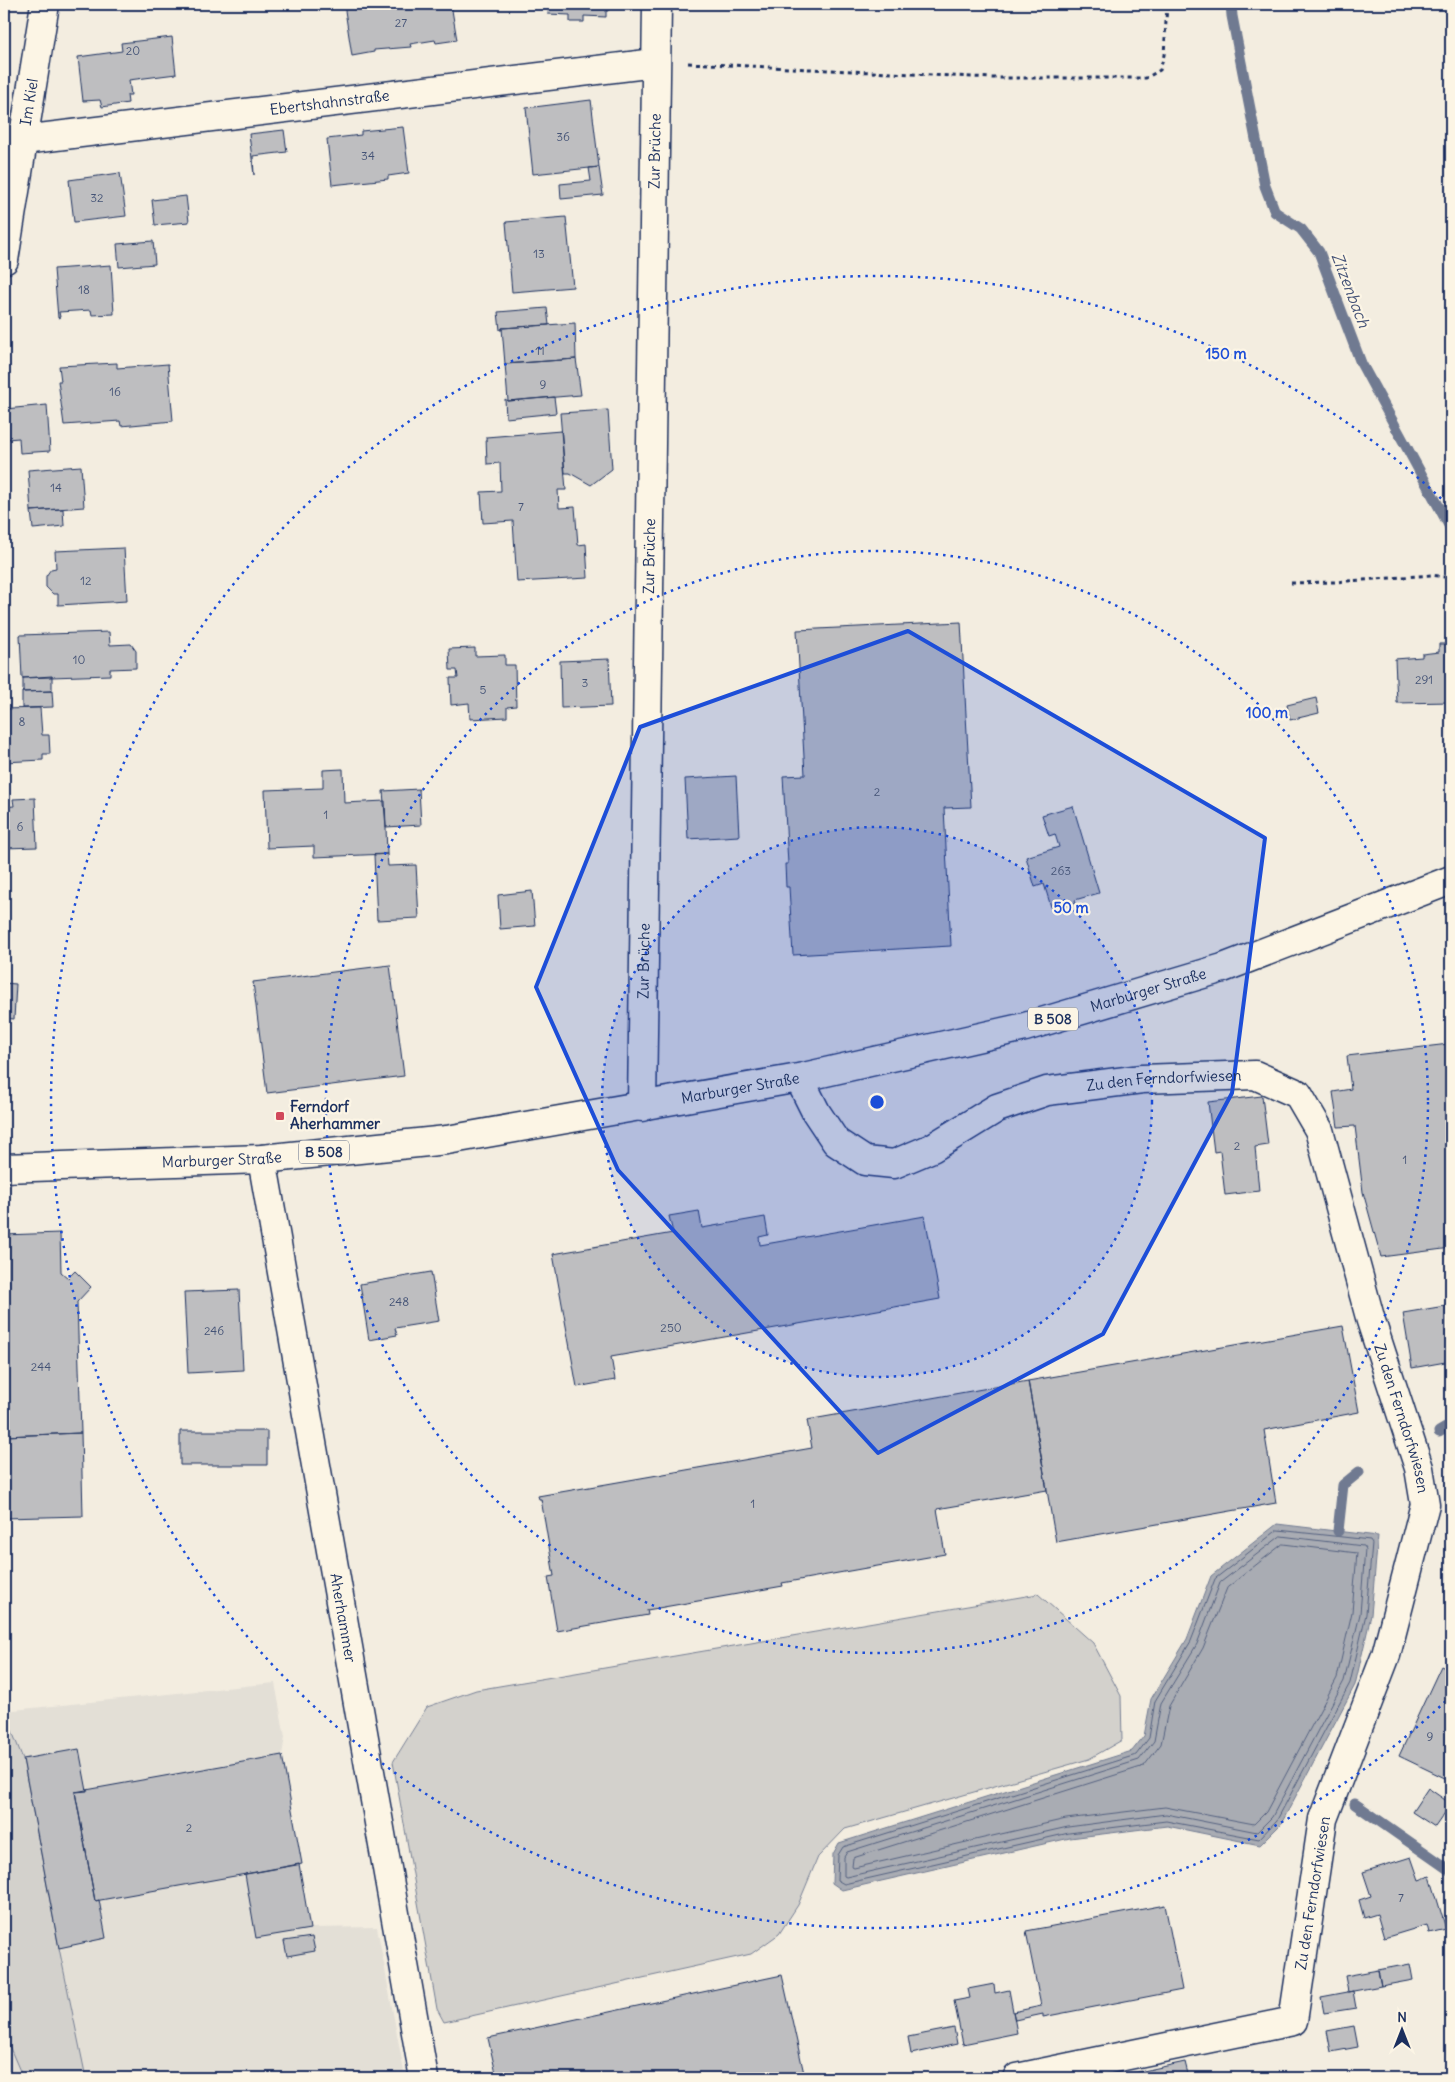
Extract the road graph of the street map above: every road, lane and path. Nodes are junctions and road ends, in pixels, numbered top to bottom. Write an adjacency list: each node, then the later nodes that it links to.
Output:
1 (45, 4): 5 (street, Im Kiel)
2 (657, 4): 4 (street, Zur Brüche)
3 (1167, 4): 4 (path)
4 (655, 63): 5 (street, Ebertshahnstraße); 11 (street, Zur Brüche)
5 (13, 139): 6 (street, Im Kiel)
6 (4, 260)
7 (1451, 578): 8 (path)
8 (1291, 583)
9 (1451, 880): 10 (street, Marburger Straße / B 508)
10 (799, 1078): 11 (street, Marburger Straße / B 508); 15 (street, Zu den Ferndorfwiesen)
11 (642, 1107): 12 (street, Marburger Straße / B 508)
12 (262, 1159): 13 (street, Marburger Straße / B 508); 14 (street, Aherhammer)
13 (4, 1168)
14 (424, 2078)
15 (1017, 2078)

